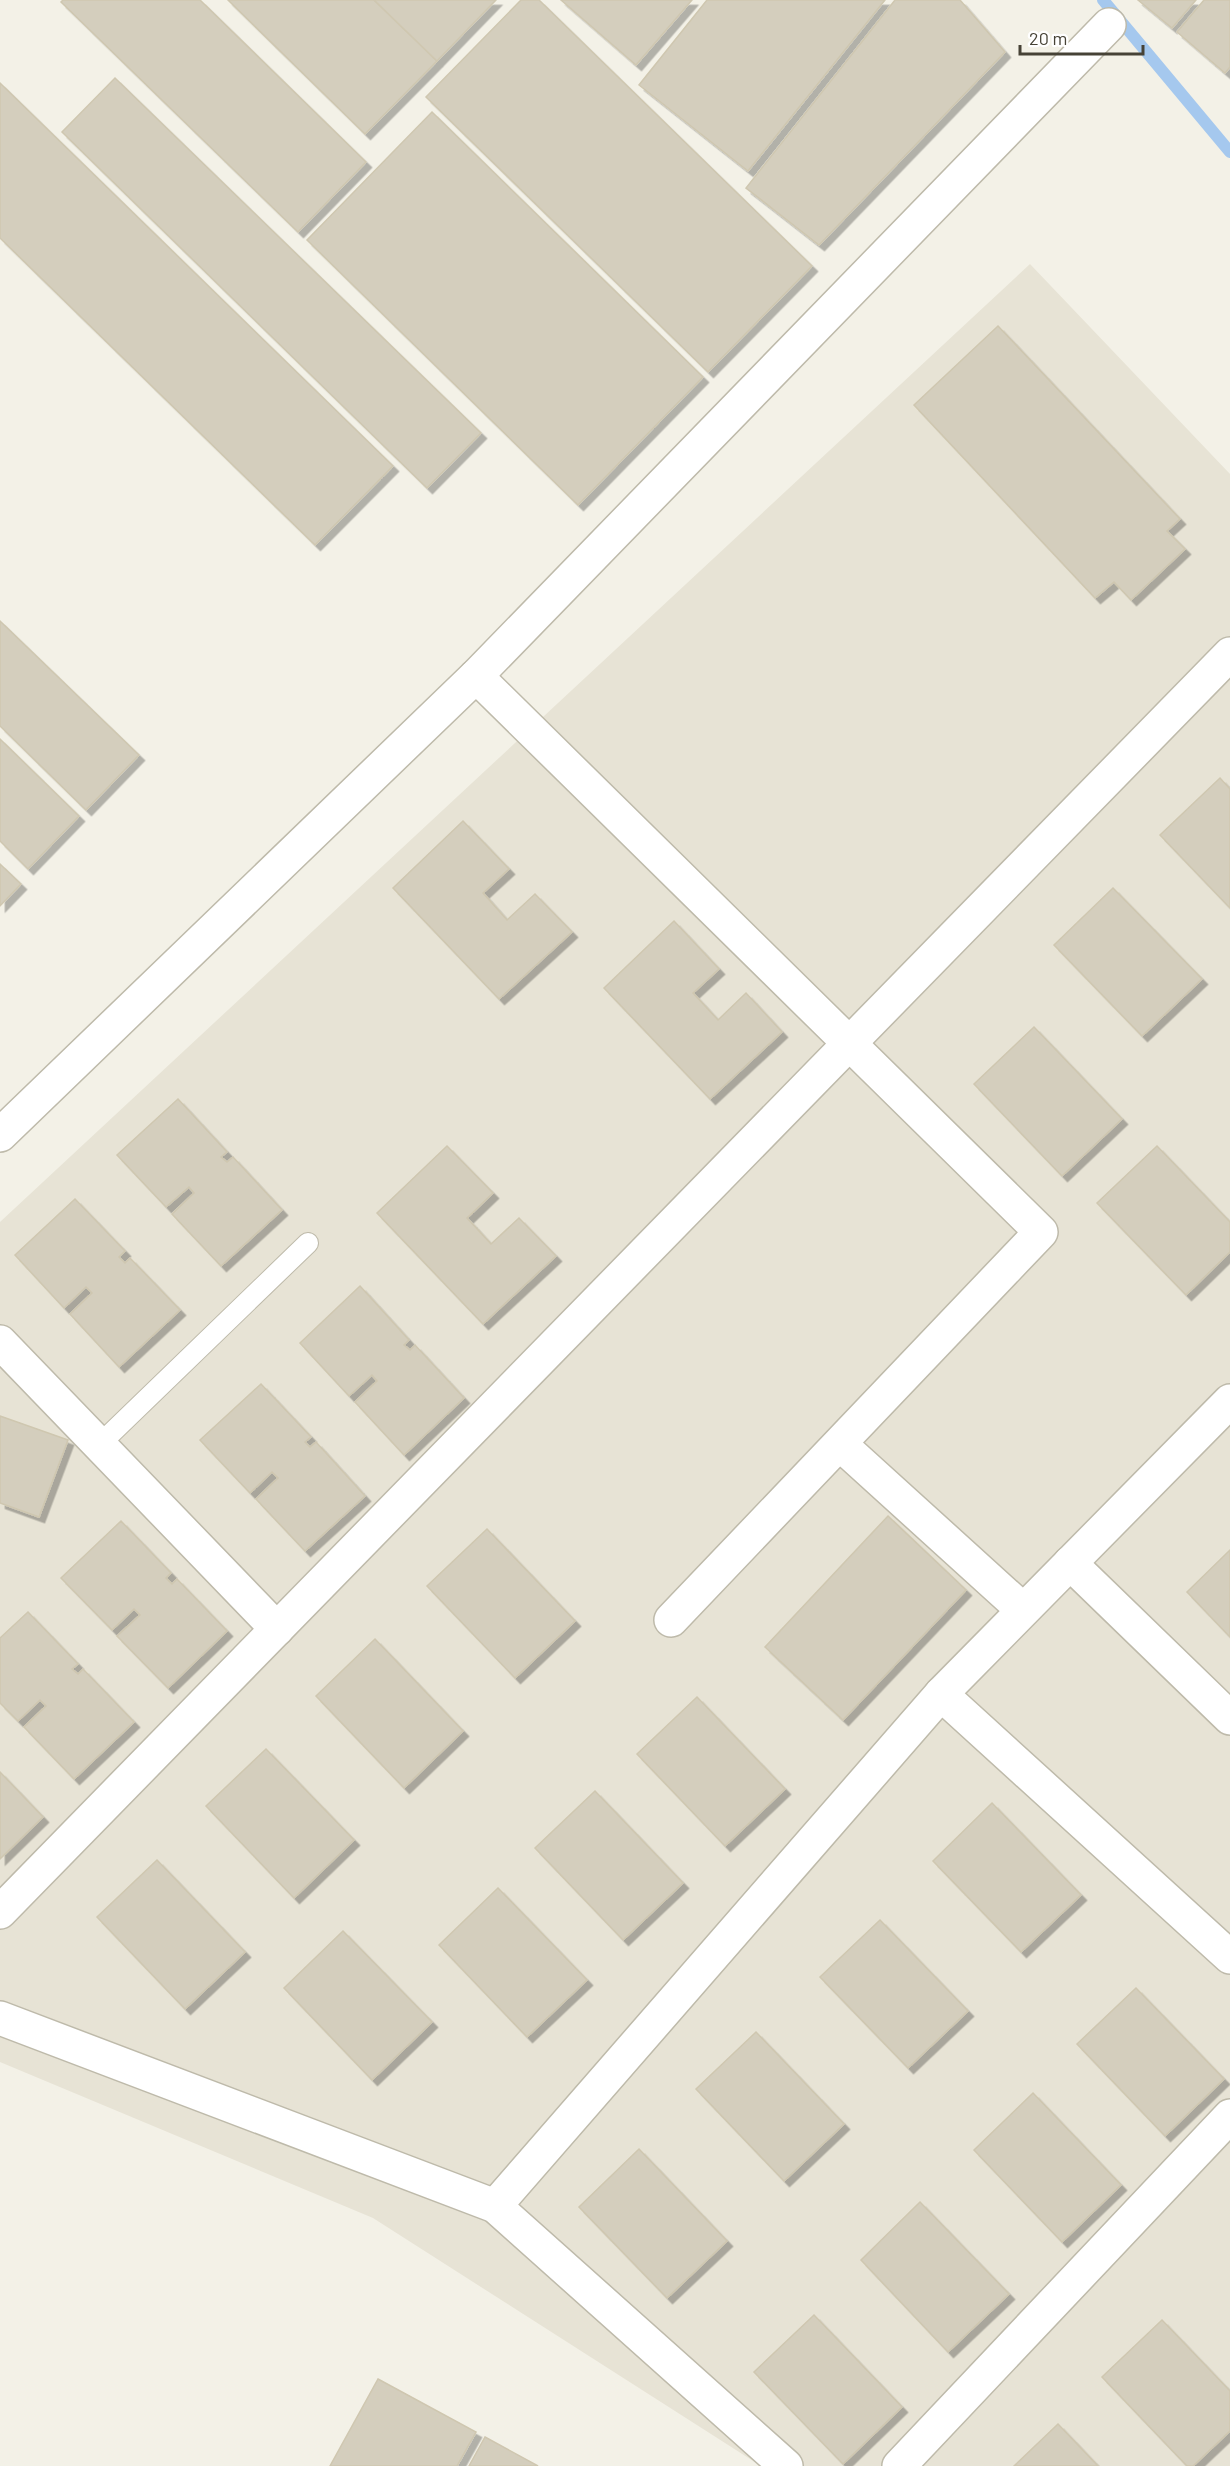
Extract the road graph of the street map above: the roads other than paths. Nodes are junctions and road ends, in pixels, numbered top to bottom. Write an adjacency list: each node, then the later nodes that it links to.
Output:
1 (1109, 25): 3 (street)
2 (1230, 654): 4 (street)
3 (476, 675): 4 (street); 5 (street)
4 (849, 1044): 9 (street); 14 (street)
5 (0, 1135)
6 (308, 1243): 10 (lane)
7 (0, 1342): 10 (street)
8 (1230, 1401): 11 (street)
9 (840, 1443): 12 (street); 13 (street)
10 (99, 1445): 14 (street)
11 (1070, 1563): 12 (street); 16 (street)
12 (1023, 1610): 15 (street)
13 (671, 1620)
14 (277, 1629): 17 (street)
15 (941, 1694): 18 (street); 21 (street)
16 (1230, 1718)
17 (0, 1912)
18 (1230, 1957)
19 (0, 2018): 21 (street)
20 (1230, 2116): 23 (street)
21 (495, 2206): 22 (street)
22 (786, 2466)
23 (899, 2466)

